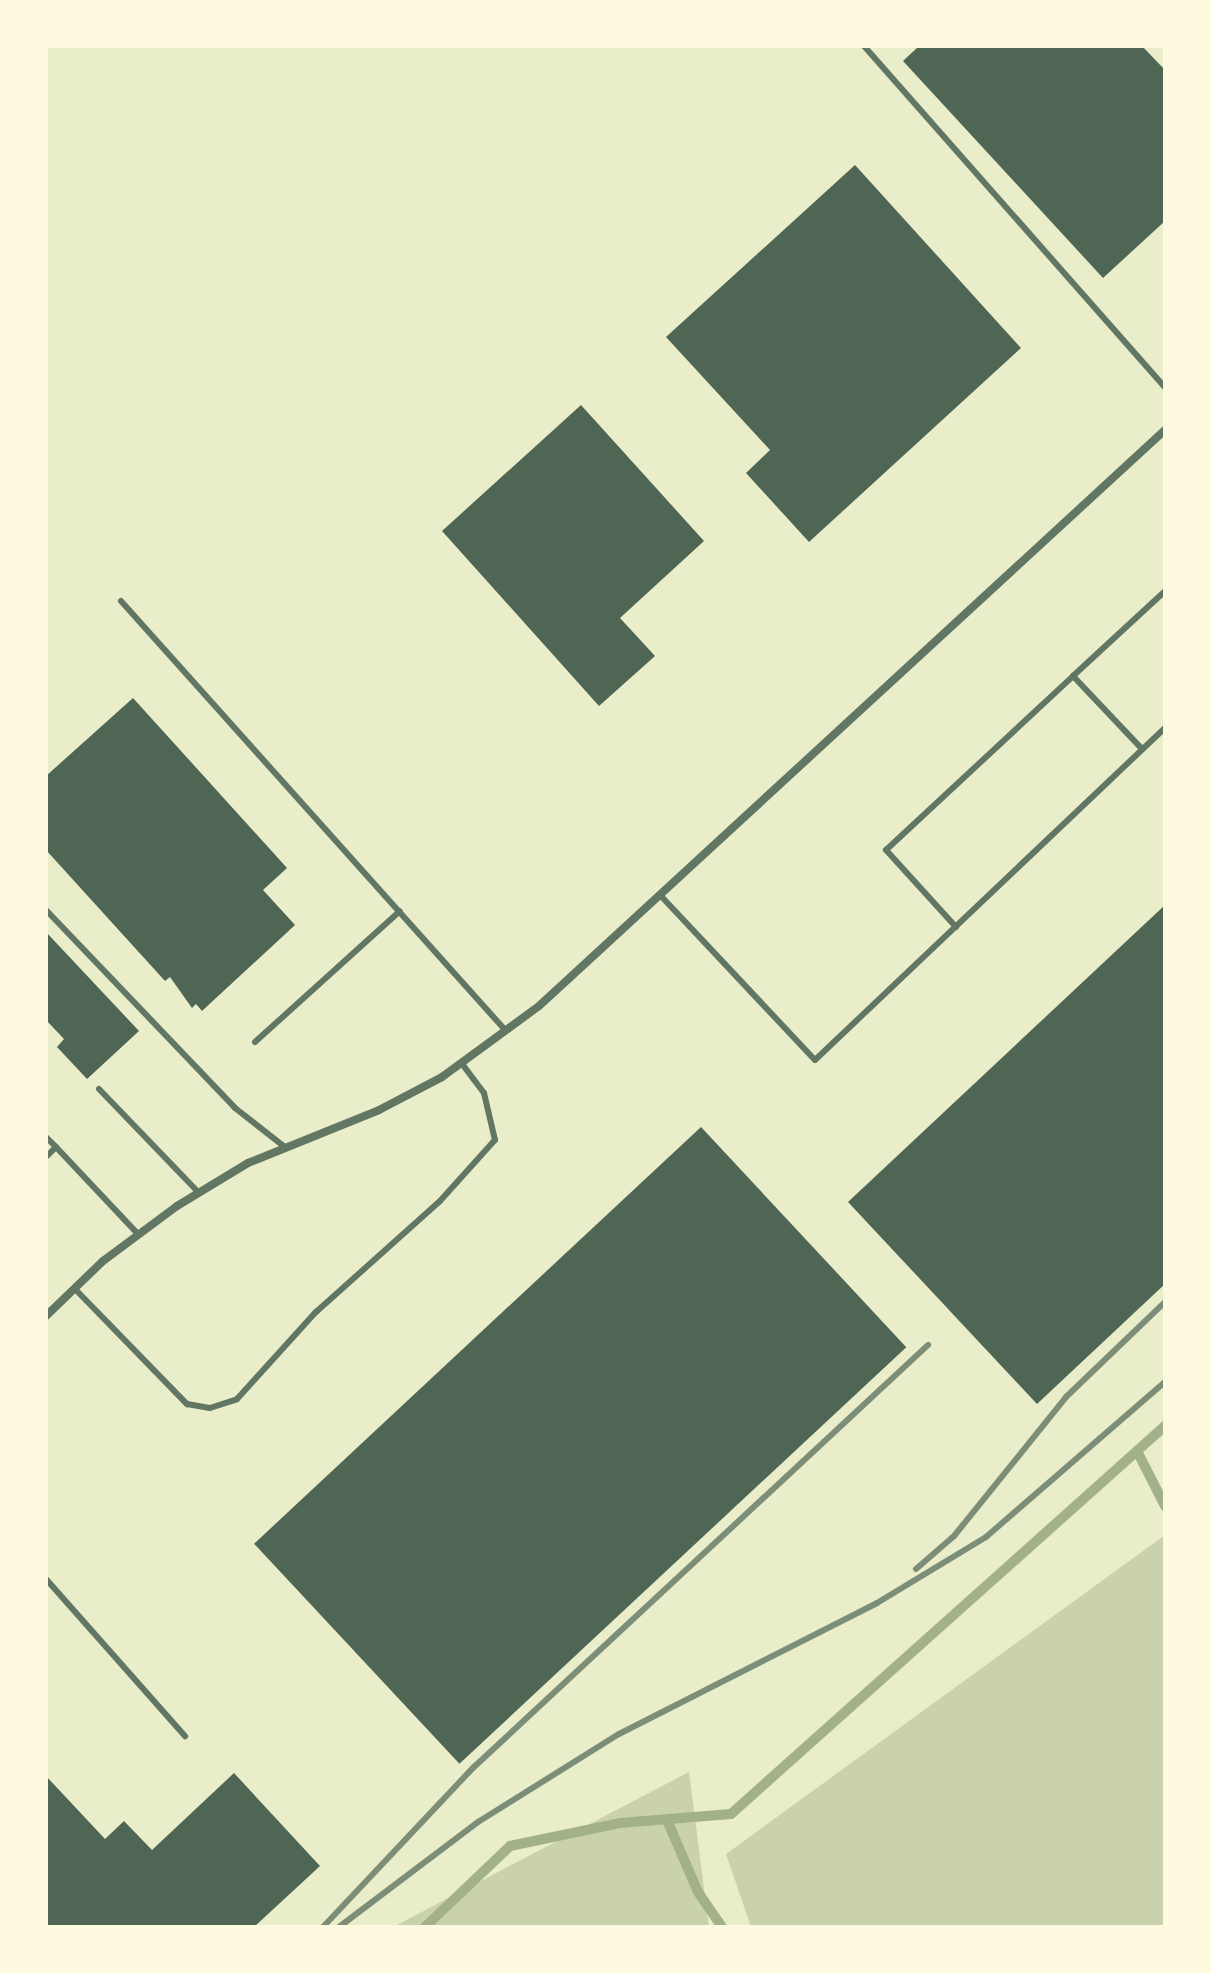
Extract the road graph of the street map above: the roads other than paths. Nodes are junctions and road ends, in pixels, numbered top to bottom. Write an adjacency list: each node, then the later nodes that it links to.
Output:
1 (864, 46): 2 (lane)
2 (1165, 388)
3 (1165, 430): 9 (street)
4 (1165, 591): 6 (lane)
5 (121, 601): 11 (lane)
6 (1073, 676): 8 (lane); 12 (lane)
7 (1165, 728): 8 (lane)
8 (1142, 749): 12 (lane)
9 (660, 895): 12 (lane); 13 (street)
10 (46, 910): 19 (lane)
11 (400, 911): 13 (lane); 14 (lane)
12 (956, 927)
13 (506, 1031): 15 (street)
14 (255, 1042)
15 (461, 1063): 19 (street); 23 (lane)
16 (99, 1089): 21 (lane)
17 (46, 1137): 18 (lane)
18 (56, 1147): 20 (lane); 22 (lane)
19 (285, 1147): 21 (street)
20 (46, 1157)
21 (199, 1193): 22 (street)
22 (138, 1234): 23 (street)
23 (75, 1289): 24 (street)
24 (46, 1316)
25 (46, 1579): 26 (lane)
26 (185, 1736)

